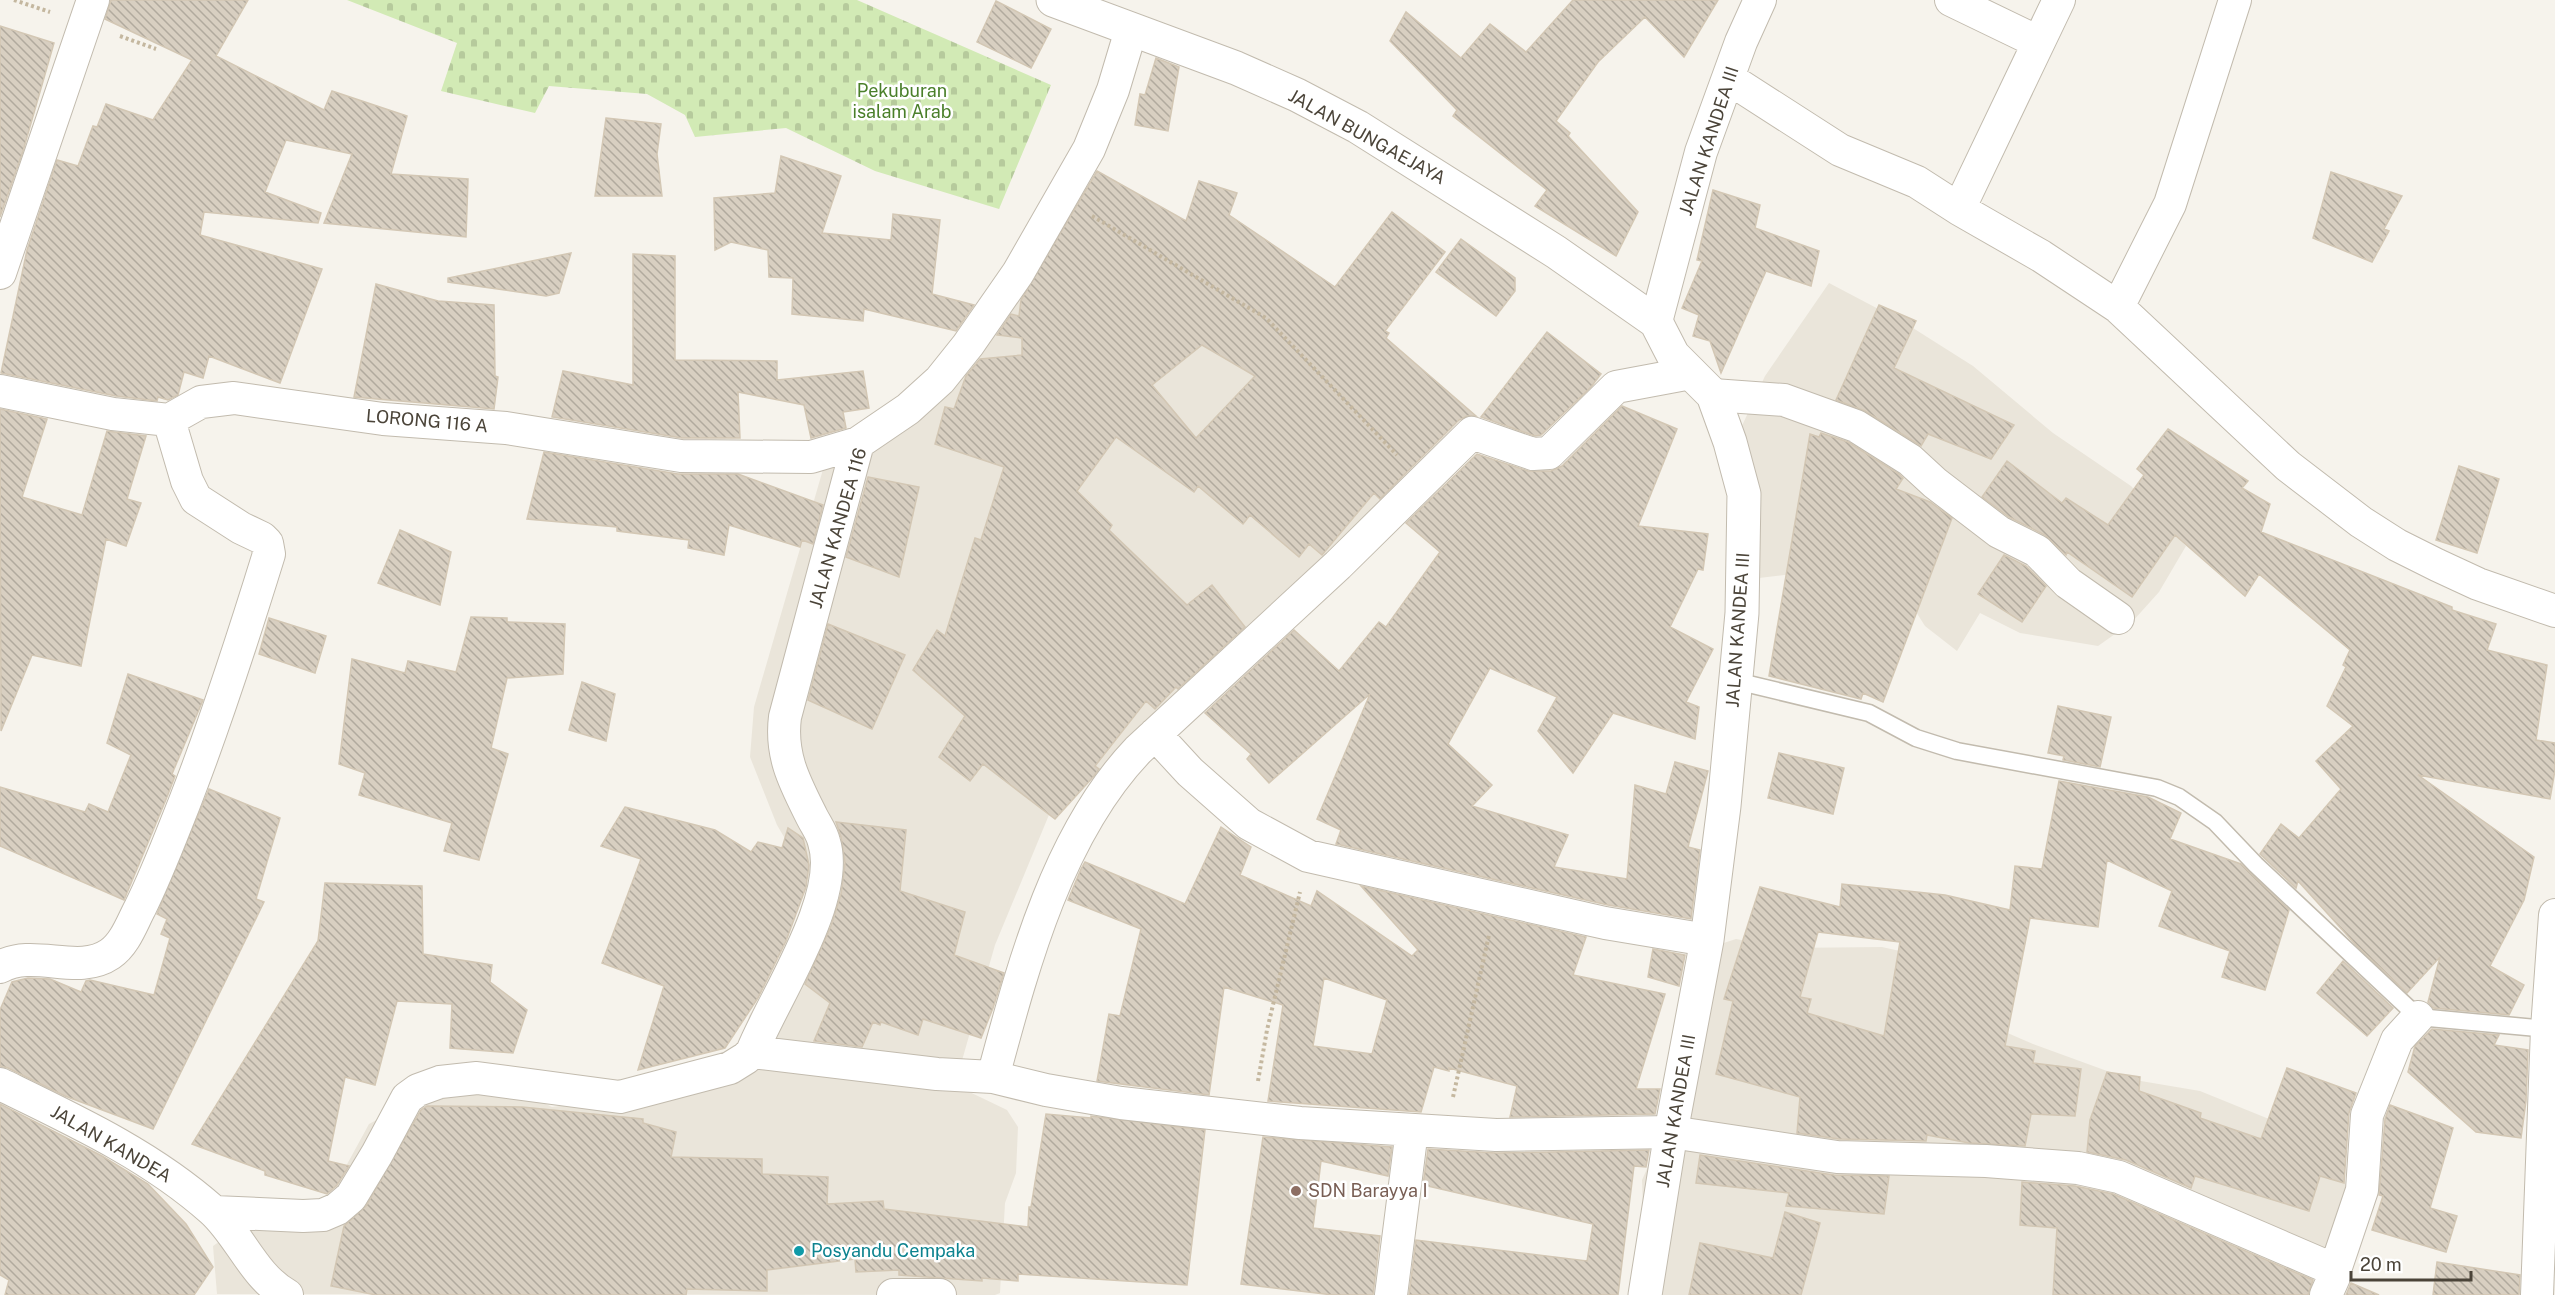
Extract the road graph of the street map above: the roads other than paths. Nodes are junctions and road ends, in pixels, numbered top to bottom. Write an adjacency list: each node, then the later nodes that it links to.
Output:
1 (93, 0): 11 (street)
2 (1053, 0): 7 (street, JALAN BUNGAEJAYA)
3 (1760, 0): 9 (street, JALAN KANDEA III)
4 (1951, 0): 8 (street)
5 (2059, 0): 8 (street)
6 (2235, 0): 12 (street)
7 (1131, 30): 13 (street, JALAN BUNGAEJAYA); 17 (street, JALAN KANDEA 116)
8 (2038, 42): 10 (street)
9 (1728, 78): 10 (street); 13 (street, JALAN KANDEA III)
10 (1959, 209): 12 (street)
11 (0, 273)
12 (2118, 307): 18 (street)
13 (1656, 322): 14 (street, JALAN KANDEA III)
14 (1702, 384): 19 (street); 20 (street, JALAN KANDEA III); 21 (street)
15 (0, 391): 16 (street)
16 (169, 420): 17 (street, LORONG 116 A); 24 (street)
17 (858, 443): 27 (street, JALAN KANDEA 116)
18 (2555, 611)
19 (2118, 618)
20 (1736, 681): 23 (street, JALAN KANDEA III); 25 (lane)
21 (1155, 734): 23 (street); 28 (street)
22 (2555, 915): 26 (street)
23 (1707, 940): 31 (street, JALAN KANDEA III)
24 (0, 967)
25 (2418, 1017): 26 (lane); 33 (street)
26 (2547, 1029): 39 (street)
27 (752, 1052): 28 (street); 32 (street)
28 (993, 1077): 30 (street)
29 (0, 1084): 32 (street, JALAN KANDEA)
30 (1412, 1130): 31 (street); 37 (street)
31 (1671, 1132): 33 (street); 38 (street, JALAN KANDEA III)
32 (214, 1212): 34 (street, JALAN KANDEA)
33 (2330, 1282)
34 (287, 1295)
35 (893, 1295): 36 (street)
36 (940, 1295)
37 (1391, 1295)
38 (1645, 1295)
39 (2537, 1295)

